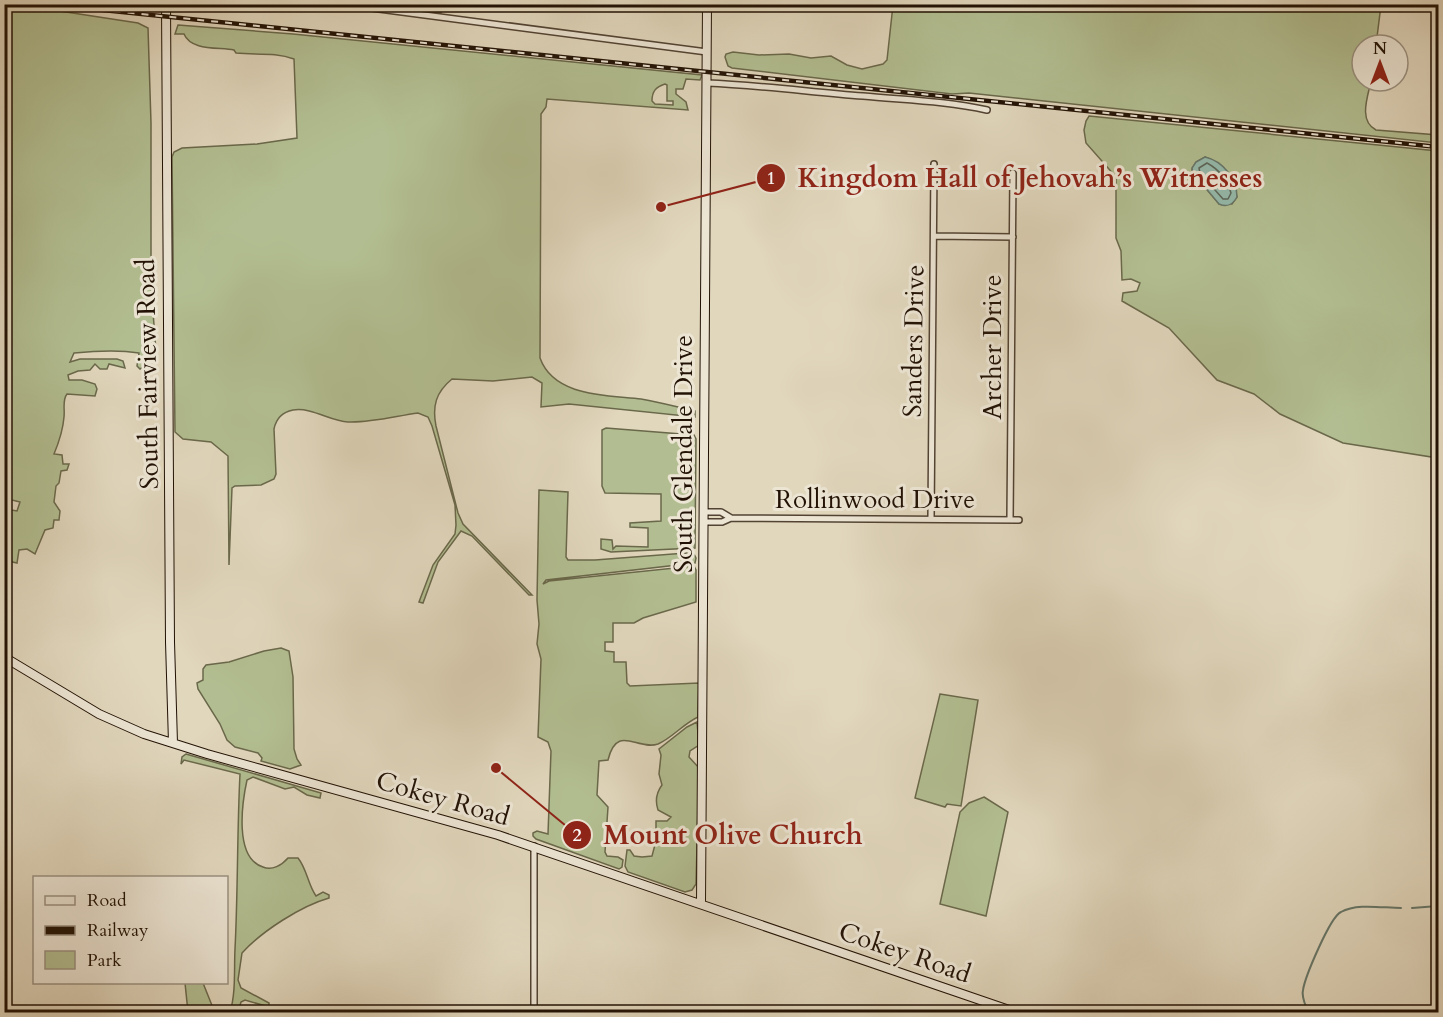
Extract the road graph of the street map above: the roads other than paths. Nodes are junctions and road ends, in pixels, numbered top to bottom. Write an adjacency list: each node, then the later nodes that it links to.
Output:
1 (166, 4): 18 (main road, South Fairview Road)
2 (341, 4): 4 (street)
3 (707, 4): 4 (main road, South Glendale Drive)
4 (707, 52): 5 (main road, South Glendale Drive)
5 (707, 83): 6 (street); 11 (main road, South Glendale Drive)
6 (987, 110)
7 (934, 164): 9 (street, Sanders Drive)
8 (1013, 173): 10 (street, Archer Drive)
9 (934, 236): 10 (street); 13 (street, Sanders Drive)
10 (1012, 237): 14 (street, Archer Drive)
11 (704, 512): 12 (street, Rollinwood Drive); 16 (main road, South Glendale Drive)
12 (731, 518): 13 (street, Rollinwood Drive); 16 (street, Rollinwood Drive)
13 (931, 519): 14 (street, Rollinwood Drive)
14 (1010, 520): 15 (street, Rollinwood Drive)
15 (1019, 520)
16 (704, 522): 20 (main road, South Glendale Drive)
17 (4, 657): 18 (main road, Cokey Road)
18 (173, 743): 19 (main road, Cokey Road)
19 (534, 846): 20 (main road, Cokey Road); 21 (street)
20 (701, 903): 22 (main road, Cokey Road)
21 (534, 1012)
22 (1015, 1012)

